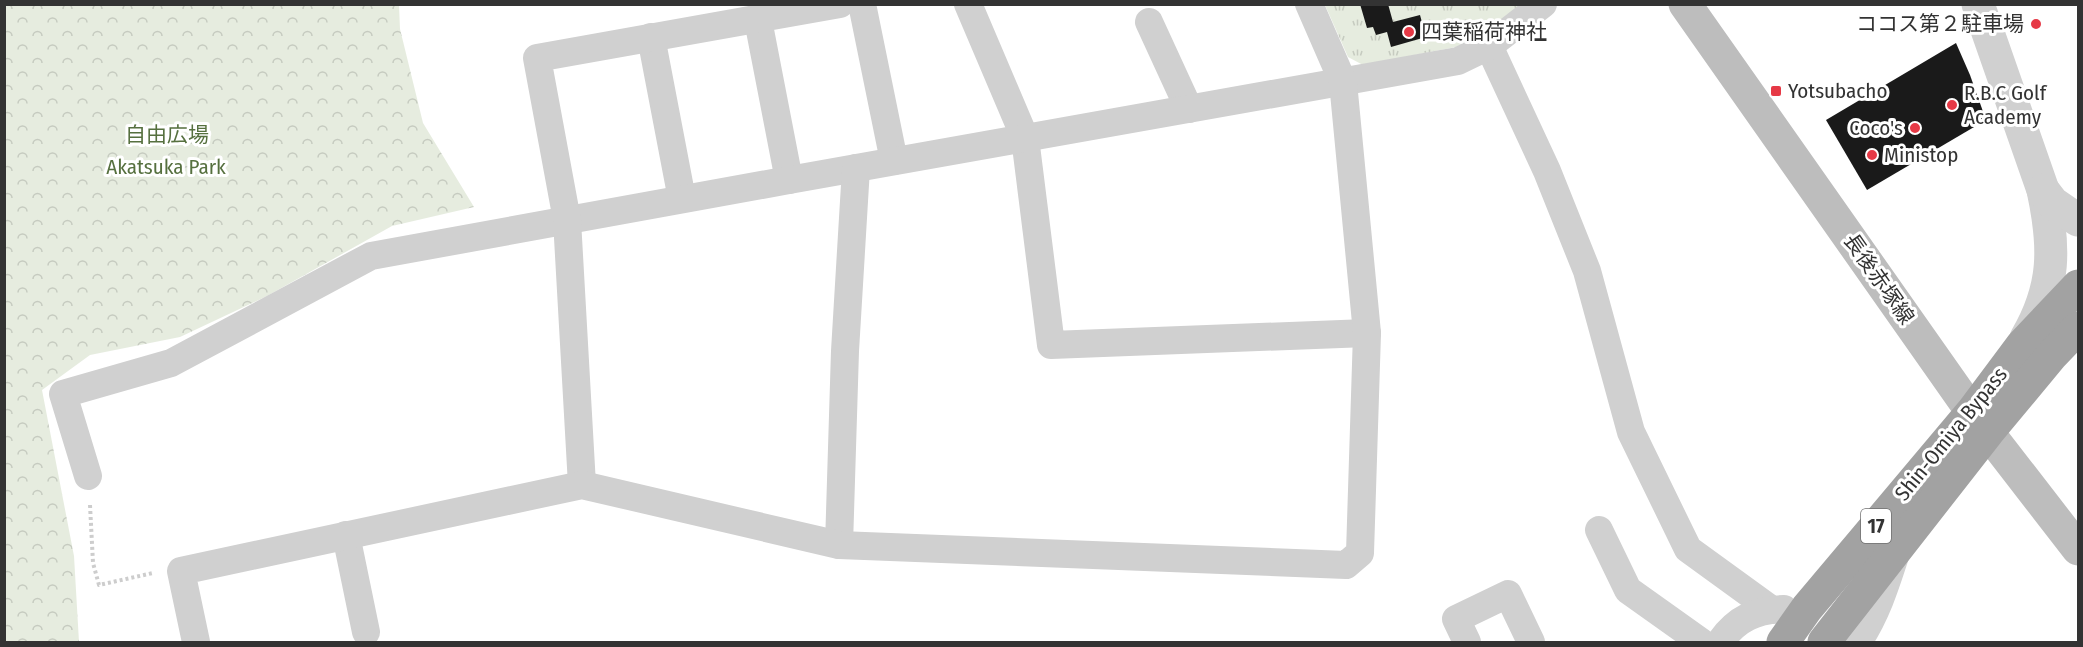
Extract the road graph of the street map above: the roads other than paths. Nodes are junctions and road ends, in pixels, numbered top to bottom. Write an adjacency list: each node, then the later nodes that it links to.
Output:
1 (840, 4): 8 (street)
2 (862, 4): 15 (street)
3 (968, 4): 14 (street)
4 (1309, 4): 12 (street)
5 (1543, 4): 11 (street)
6 (1685, 4): 26 (main road, 長後赤塚線)
7 (1978, 4): 18 (street)
8 (758, 20): 10 (street); 17 (street)
9 (1149, 22): 13 (street)
10 (651, 37): 19 (street); 20 (street)
11 (1489, 46): 12 (street); 35 (street)
12 (1343, 82): 13 (street); 24 (street)
13 (1189, 109): 14 (street)
14 (1025, 138): 15 (street); 24 (street)
15 (894, 161): 16 (street)
16 (856, 168): 17 (street); 31 (street)
17 (789, 180): 19 (street)
18 (2043, 190): 21 (street); 25 (street)
19 (682, 199): 20 (street)
20 (567, 220): 27 (street); 28 (street)
21 (2079, 220)
22 (2079, 286): 25 (highway, Shin-Omiya Bypass / 17)
23 (2079, 328): 26 (highway, Shin-Omiya Bypass / 17)
24 (1367, 333): 31 (street)
25 (2022, 345): 26 (highway, Shin-Omiya Bypass / 17)
26 (1980, 422): 32 (highway, Shin-Omiya Bypass / 17); 33 (main road, 長後赤塚線); 34 (highway, Shin-Omiya Bypass / 17)
27 (88, 476)
28 (582, 485): 30 (street); 31 (street)
29 (1599, 530): 40 (street)
30 (346, 535): 36 (street); 37 (street)
31 (839, 545)
32 (1898, 549): 43 (highway, Shin-Omiya Bypass / 17); 44 (street, 17)
33 (2079, 549)
34 (1807, 608): 35 (street); 42 (highway, Shin-Omiya Bypass / 17)
35 (1772, 610): 41 (street)
36 (366, 632)
37 (196, 642)
38 (1467, 642): 39 (street)
39 (1531, 642)
40 (1701, 642)
41 (1720, 642)
42 (1782, 642)
43 (1824, 642)
44 (1858, 642)

